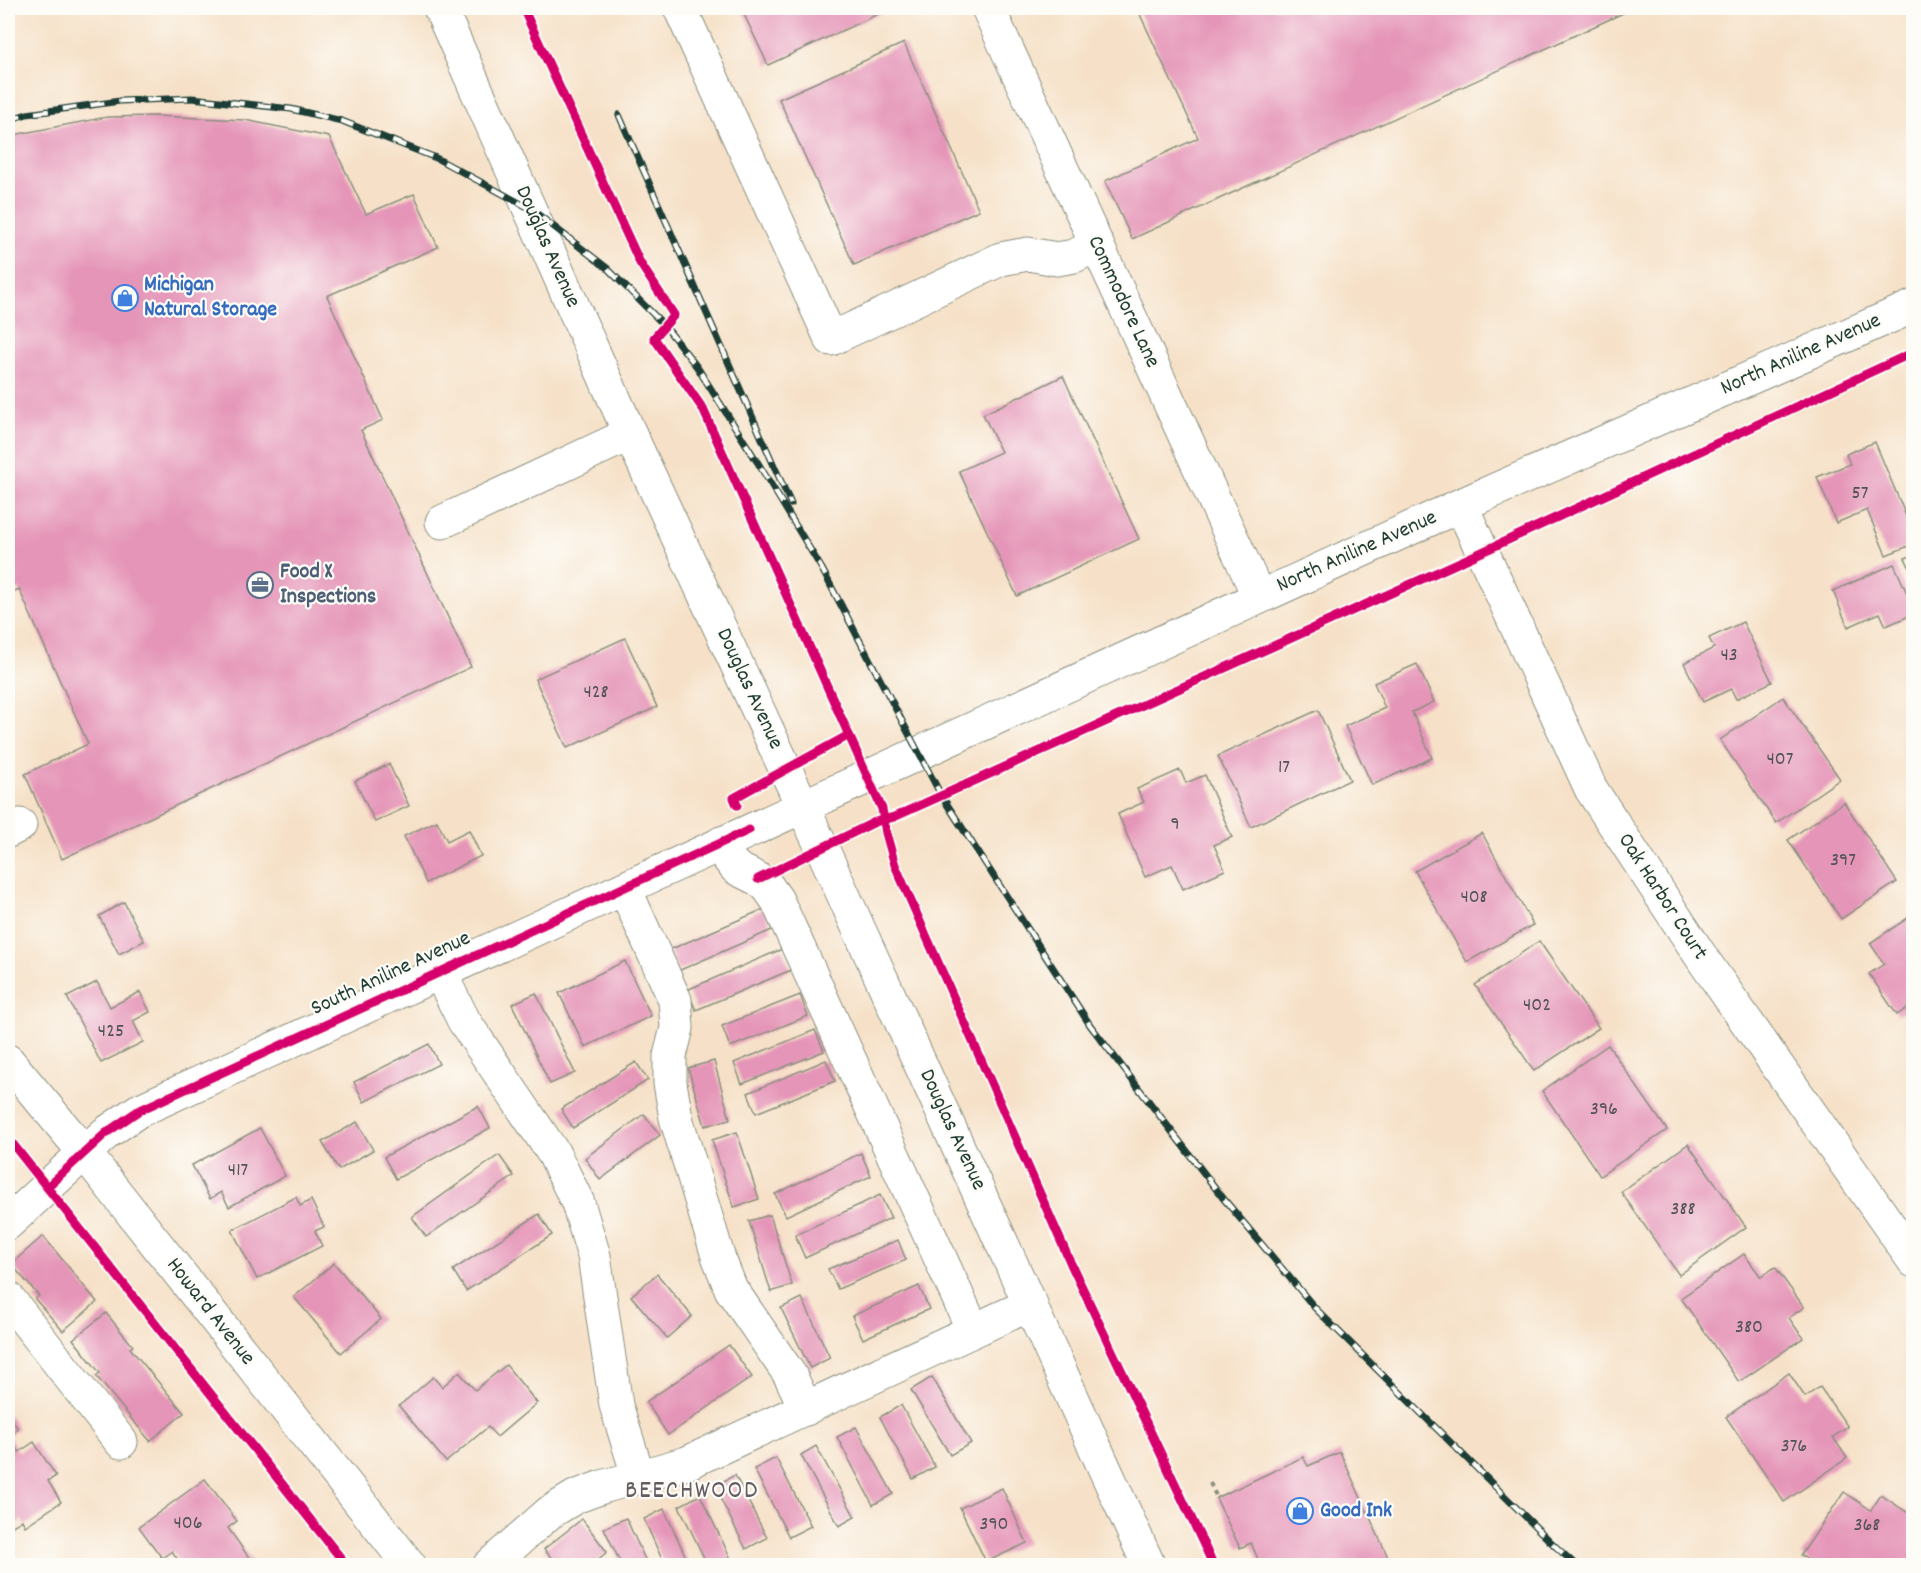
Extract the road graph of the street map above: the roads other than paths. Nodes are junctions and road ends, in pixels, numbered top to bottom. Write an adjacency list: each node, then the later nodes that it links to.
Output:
1 (440, 8): 6 (street, Douglas Avenue)
2 (680, 8): 4 (street)
3 (988, 8): 4 (street, Commodore Lane)
4 (1097, 245): 9 (street, Commodore Lane)
5 (1914, 306): 7 (street, North Aniline Avenue)
6 (630, 434): 8 (street); 10 (street, Douglas Avenue)
7 (1461, 505): 9 (street, North Aniline Avenue); 17 (street, Oak Harbor Court)
8 (442, 522)
9 (1259, 597): 10 (street, North Aniline Avenue)
10 (803, 806): 11 (street, South Aniline Avenue); 19 (street, Douglas Avenue)
11 (735, 837): 12 (street, South Aniline Avenue); 20 (street)
12 (625, 888): 13 (street, South Aniline Avenue); 21 (street)
13 (440, 973): 15 (street, South Aniline Avenue); 23 (street)
14 (8, 1061): 15 (street, Howard Avenue)
15 (84, 1152): 16 (street, South Aniline Avenue); 24 (street, Howard Avenue)
16 (8, 1223)
17 (1914, 1261)
18 (8, 1298): 22 (street)
19 (1031, 1304): 20 (street); 26 (street, Douglas Avenue)
20 (973, 1330): 21 (street)
21 (806, 1409): 23 (street)
22 (122, 1442)
23 (639, 1478): 25 (street)
24 (410, 1566)
25 (489, 1566)
26 (1149, 1566)

